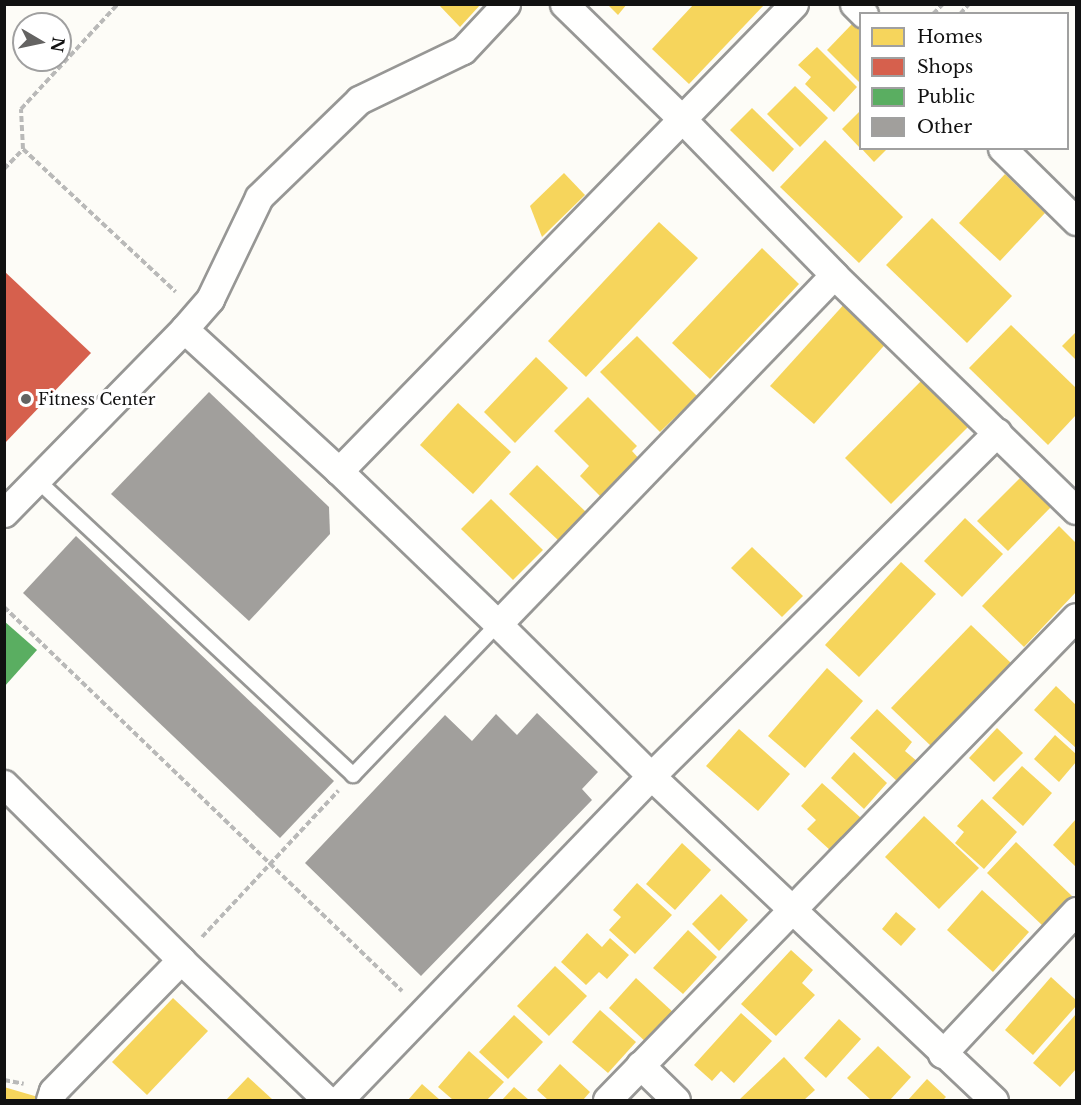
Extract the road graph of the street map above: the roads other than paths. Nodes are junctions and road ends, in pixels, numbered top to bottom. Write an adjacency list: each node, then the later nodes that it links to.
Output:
1 (506, 4): 8 (street)
2 (564, 4): 4 (street)
3 (794, 4): 4 (street)
4 (682, 119): 7 (street); 10 (street)
5 (1004, 150): 6 (street)
6 (1077, 221)
7 (834, 275): 9 (street); 15 (street)
8 (191, 321): 10 (street); 11 (street)
9 (997, 432): 12 (street); 16 (street)
10 (339, 471): 15 (street)
11 (38, 481): 13 (street); 15 (lane)
12 (1077, 510)
13 (4, 513)
14 (1077, 617): 18 (street)
15 (498, 624): 16 (street)
16 (651, 776): 18 (street); 25 (street)
17 (4, 784): 20 (street)
18 (790, 910): 21 (street); 22 (street)
19 (1077, 911): 21 (street)
20 (181, 960): 23 (street); 24 (street)
21 (942, 1054): 28 (street)
22 (640, 1065): 26 (street); 27 (street)
23 (50, 1101)
24 (327, 1101)
25 (339, 1101)
26 (607, 1101)
27 (676, 1101)
28 (993, 1101)

